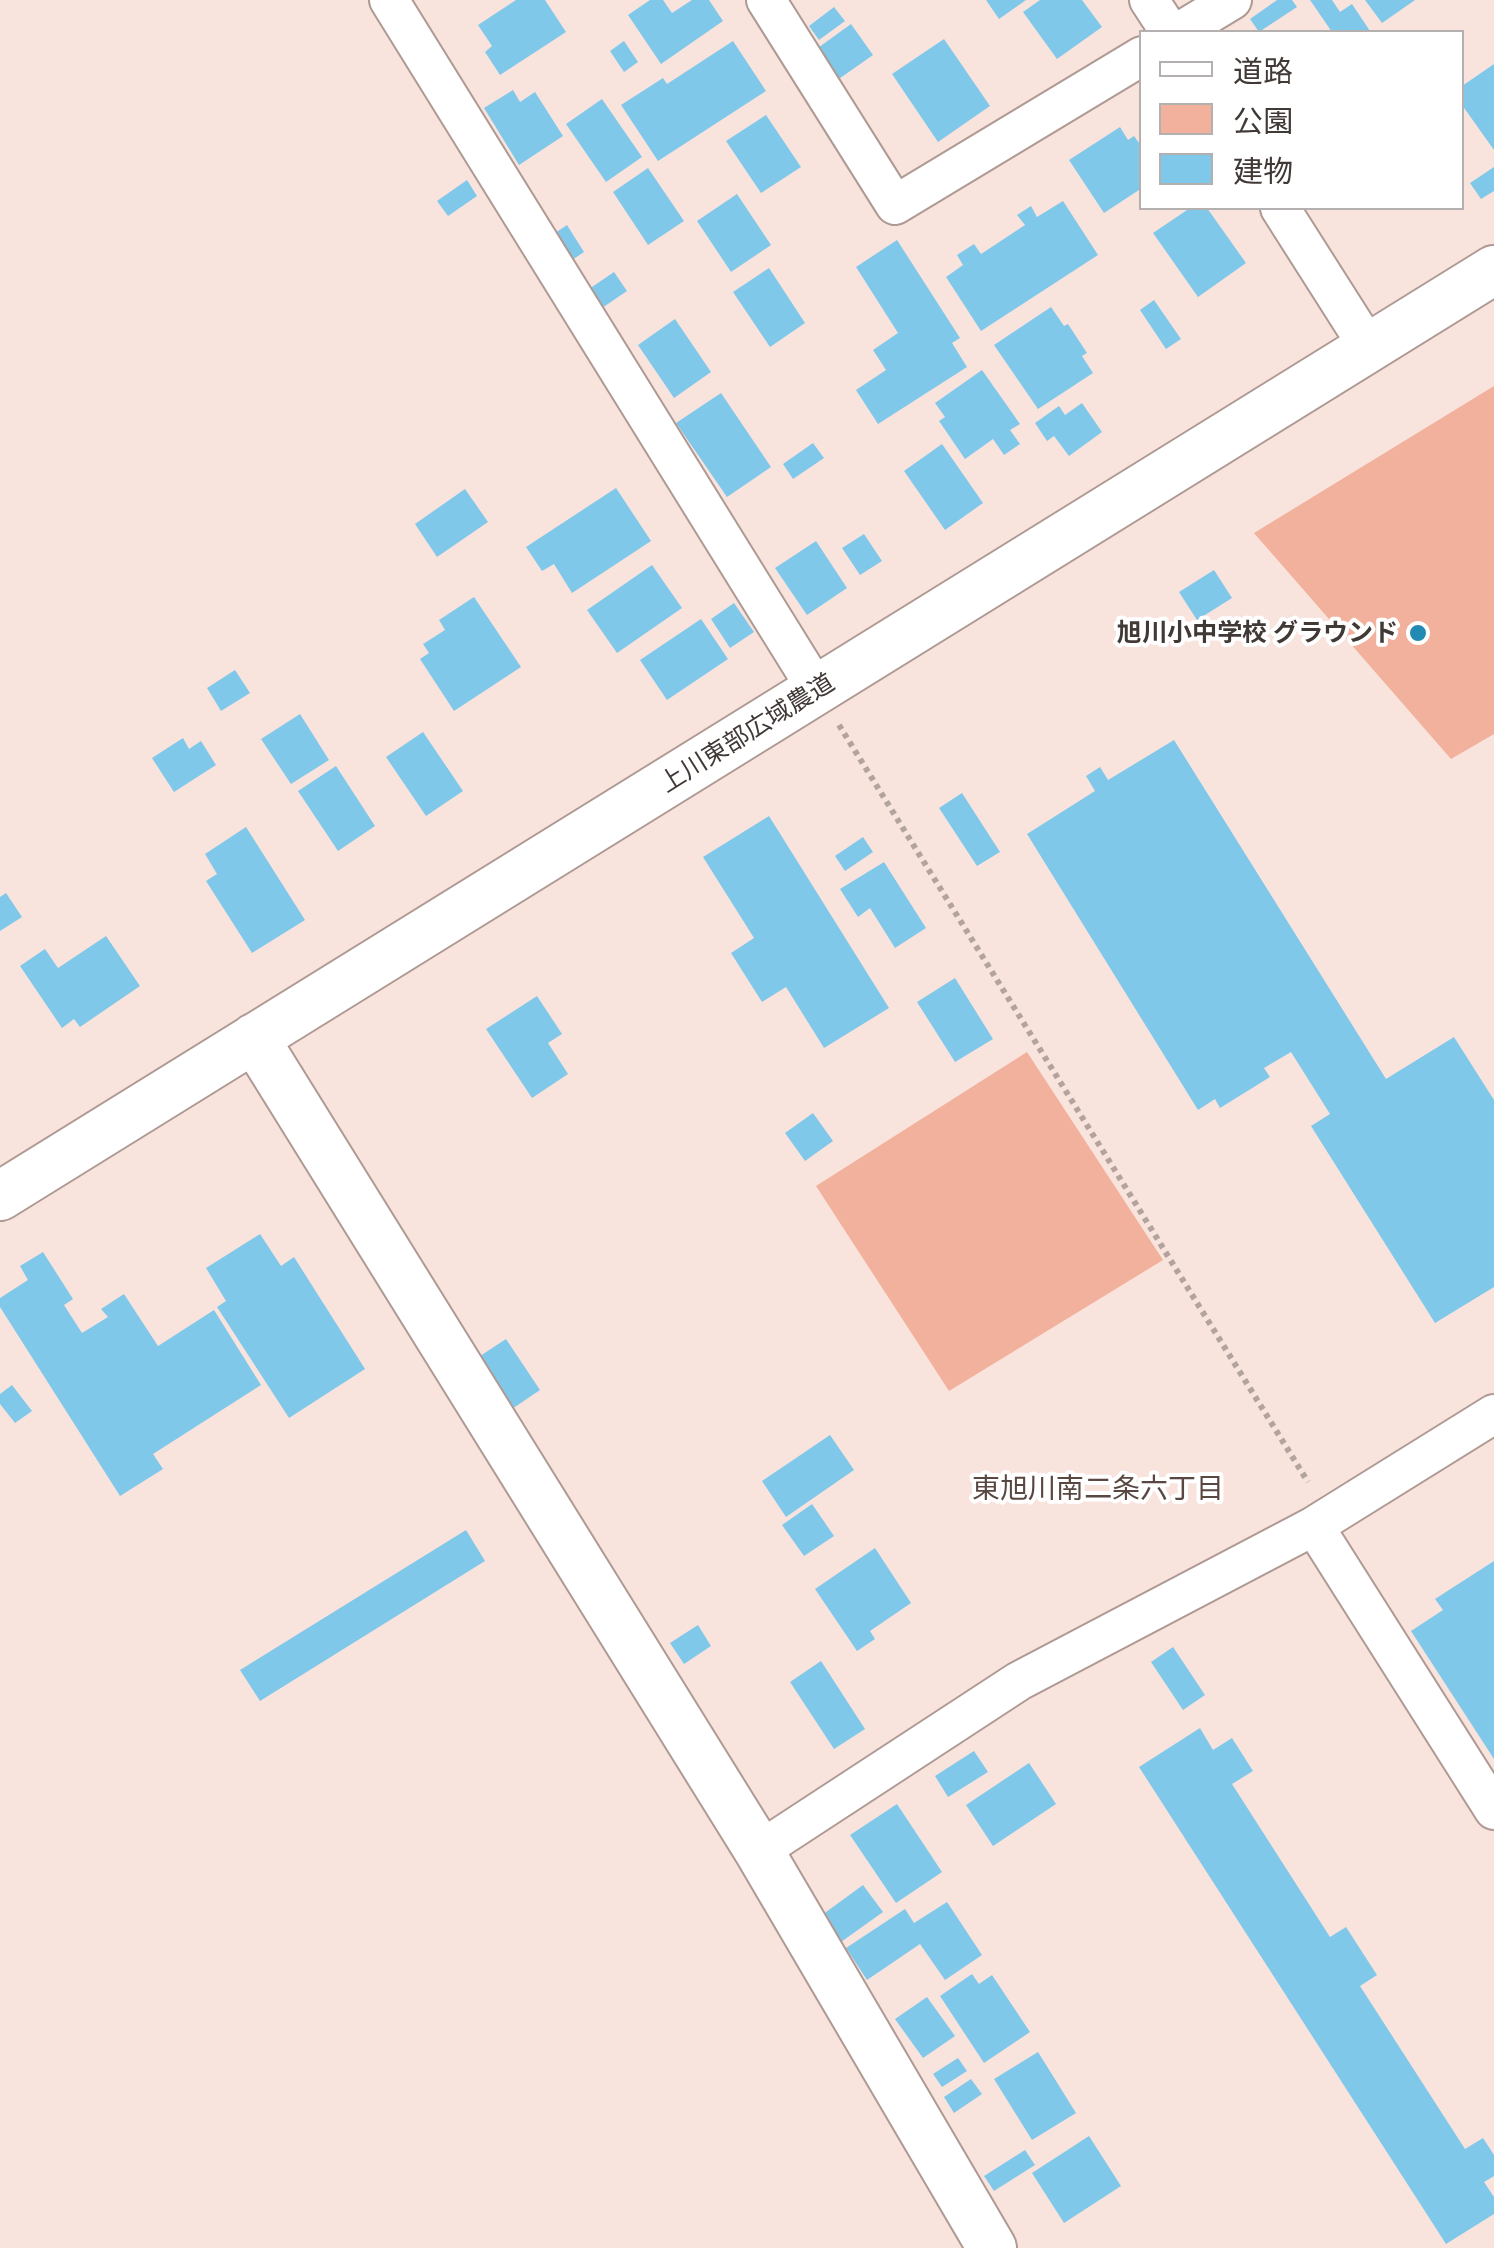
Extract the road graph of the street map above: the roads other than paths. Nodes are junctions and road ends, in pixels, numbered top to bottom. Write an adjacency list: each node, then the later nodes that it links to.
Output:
1 (389, 0): 11 (street)
2 (766, 0): 7 (street)
3 (1150, 0): 5 (street)
4 (1232, 0): 6 (street)
5 (1169, 30)
6 (1182, 30)
7 (1139, 58)
8 (1281, 210): 10 (street)
9 (1494, 270): 10 (street, 上川東部広域農道)
10 (1369, 348): 11 (street, 上川東部広域農道)
11 (817, 690): 12 (street, 上川東部広域農道)
12 (254, 1038): 13 (street, 上川東部広域農道); 17 (street)
13 (0, 1196)
14 (1494, 1414): 15 (street)
15 (1314, 1526): 16 (street); 17 (street)
16 (1494, 1810)
17 (759, 1851): 18 (street)
18 (992, 2248)

